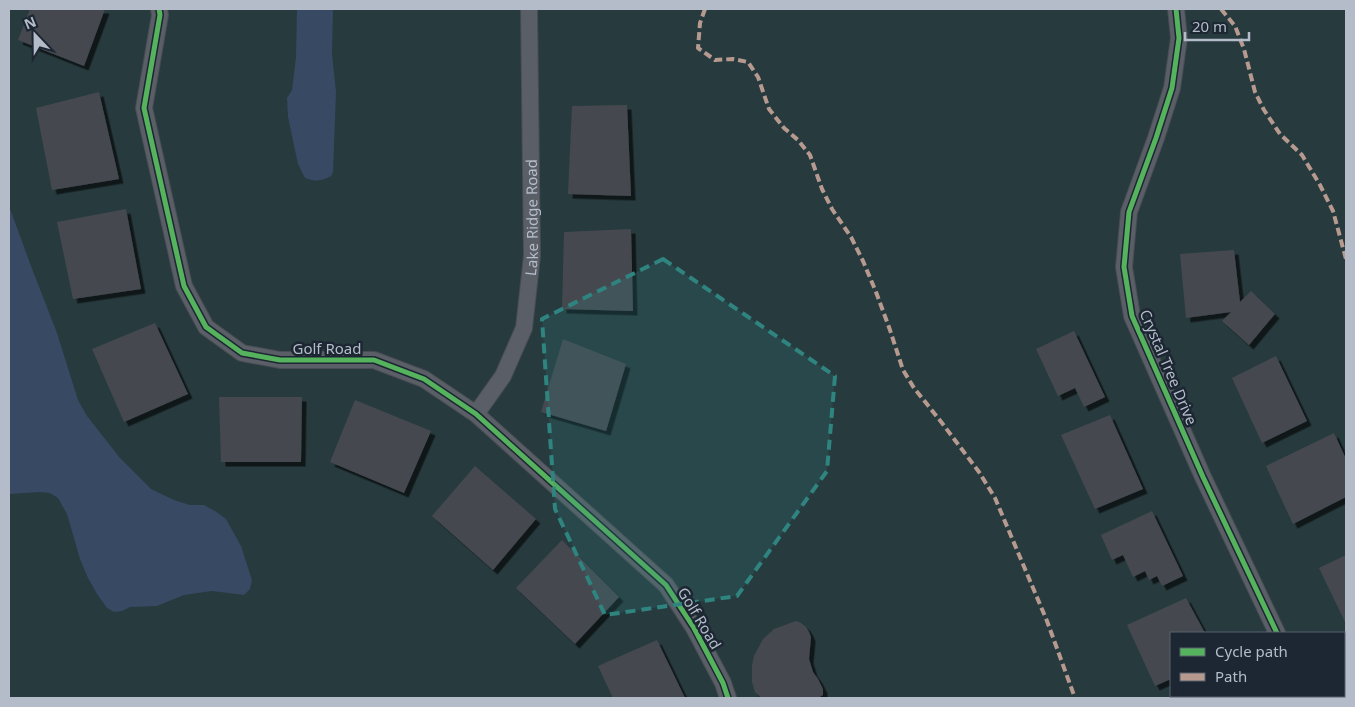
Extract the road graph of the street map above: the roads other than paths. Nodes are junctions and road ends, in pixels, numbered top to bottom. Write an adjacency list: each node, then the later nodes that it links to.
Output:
1 (159, 9): 4 (street, Golf Road)
2 (529, 9): 4 (street, Lake Ridge Road)
3 (1176, 9): 5 (street, Crystal Tree Drive)
4 (476, 414): 6 (street, Golf Road)
5 (1277, 632)
6 (728, 698)

